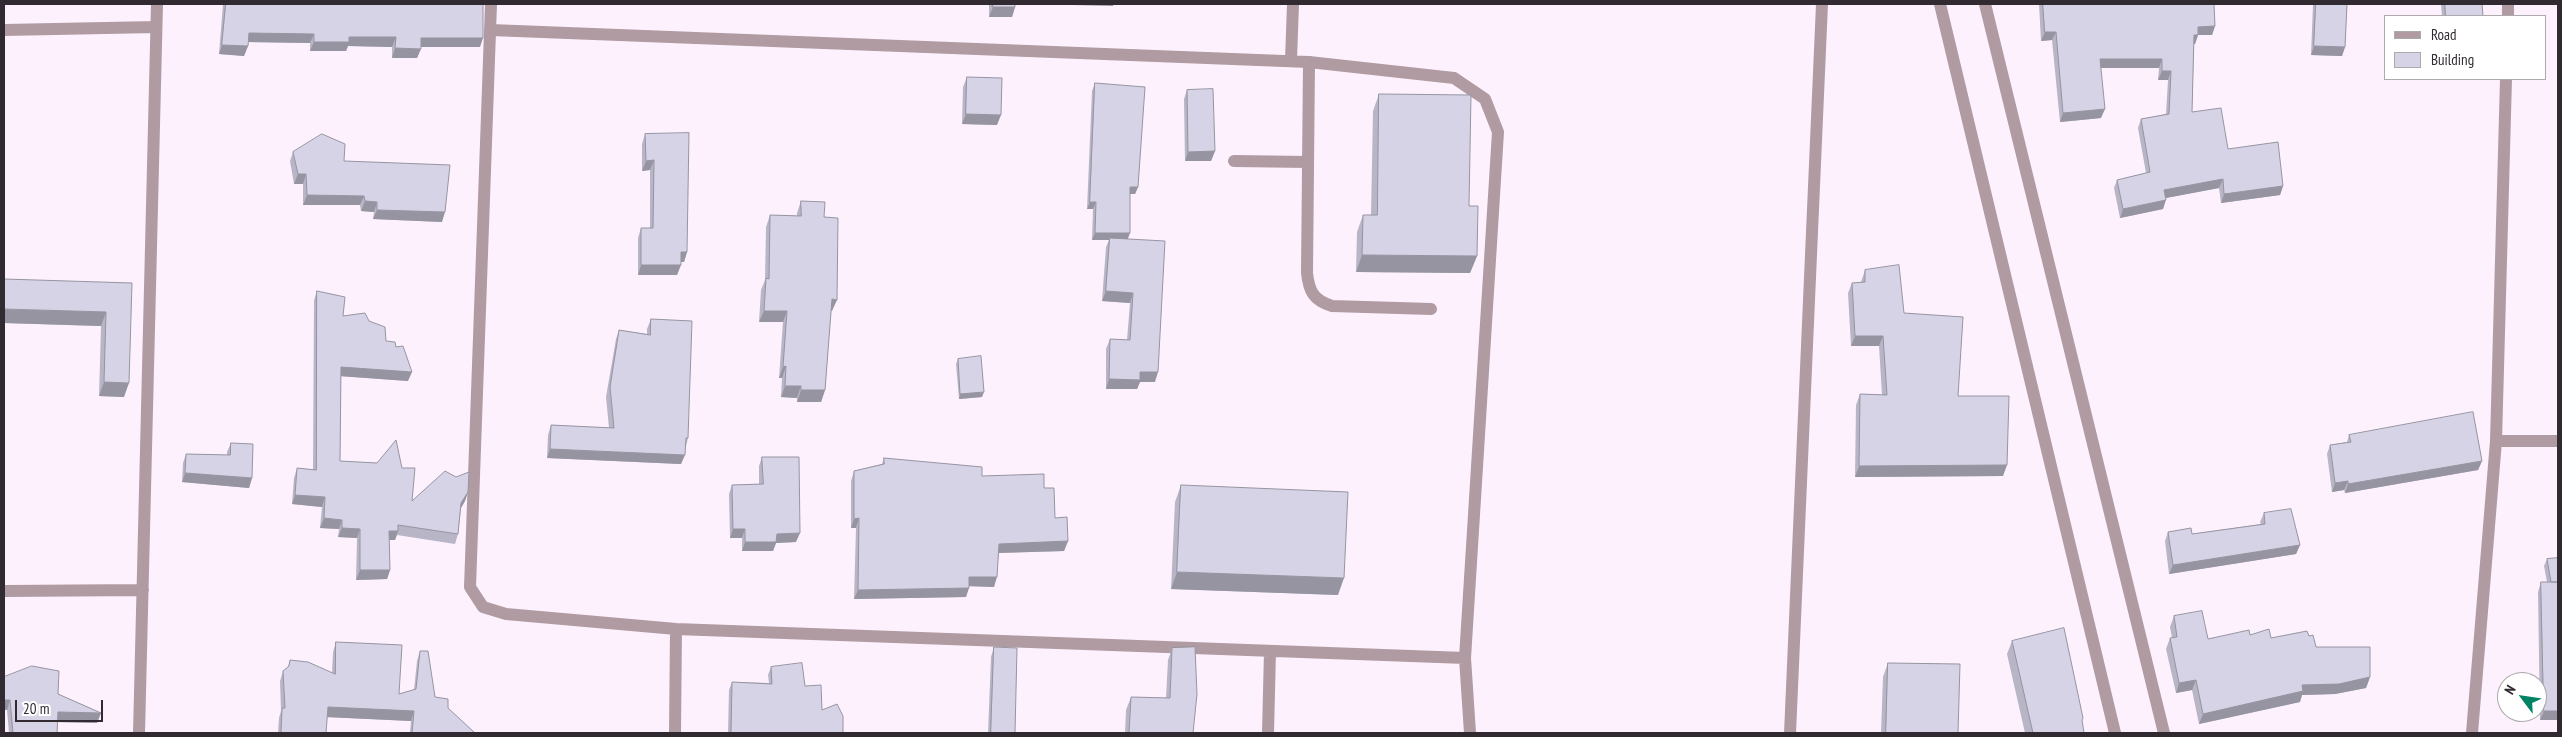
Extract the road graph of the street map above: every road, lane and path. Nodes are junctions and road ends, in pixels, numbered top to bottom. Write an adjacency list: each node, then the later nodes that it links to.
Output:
1 (157, 4): 7 (street)
2 (491, 4): 9 (street)
3 (1293, 4): 10 (street)
4 (1822, 4): 27 (street)
5 (1940, 4): 28 (street)
6 (1985, 4): 29 (street)
7 (156, 26): 8 (street); 18 (street)
8 (4, 30)
9 (491, 30): 10 (street); 20 (street)
10 (1291, 60): 11 (street)
11 (1309, 62): 14 (street); 22 (street)
12 (2506, 80): 16 (street)
13 (1234, 161): 14 (street)
14 (1308, 162): 15 (street)
15 (1431, 309)
16 (2496, 441): 17 (street); 30 (street)
17 (2558, 441)
18 (143, 590): 19 (street); 23 (street)
19 (4, 592)
20 (676, 629): 21 (street); 24 (street)
21 (1270, 651): 22 (street); 25 (street)
22 (1465, 658): 26 (street)
23 (139, 733)
24 (675, 733)
25 (1268, 733)
26 (1470, 733)
27 (1790, 733)
28 (2115, 733)
29 (2164, 733)
30 (2472, 733)

